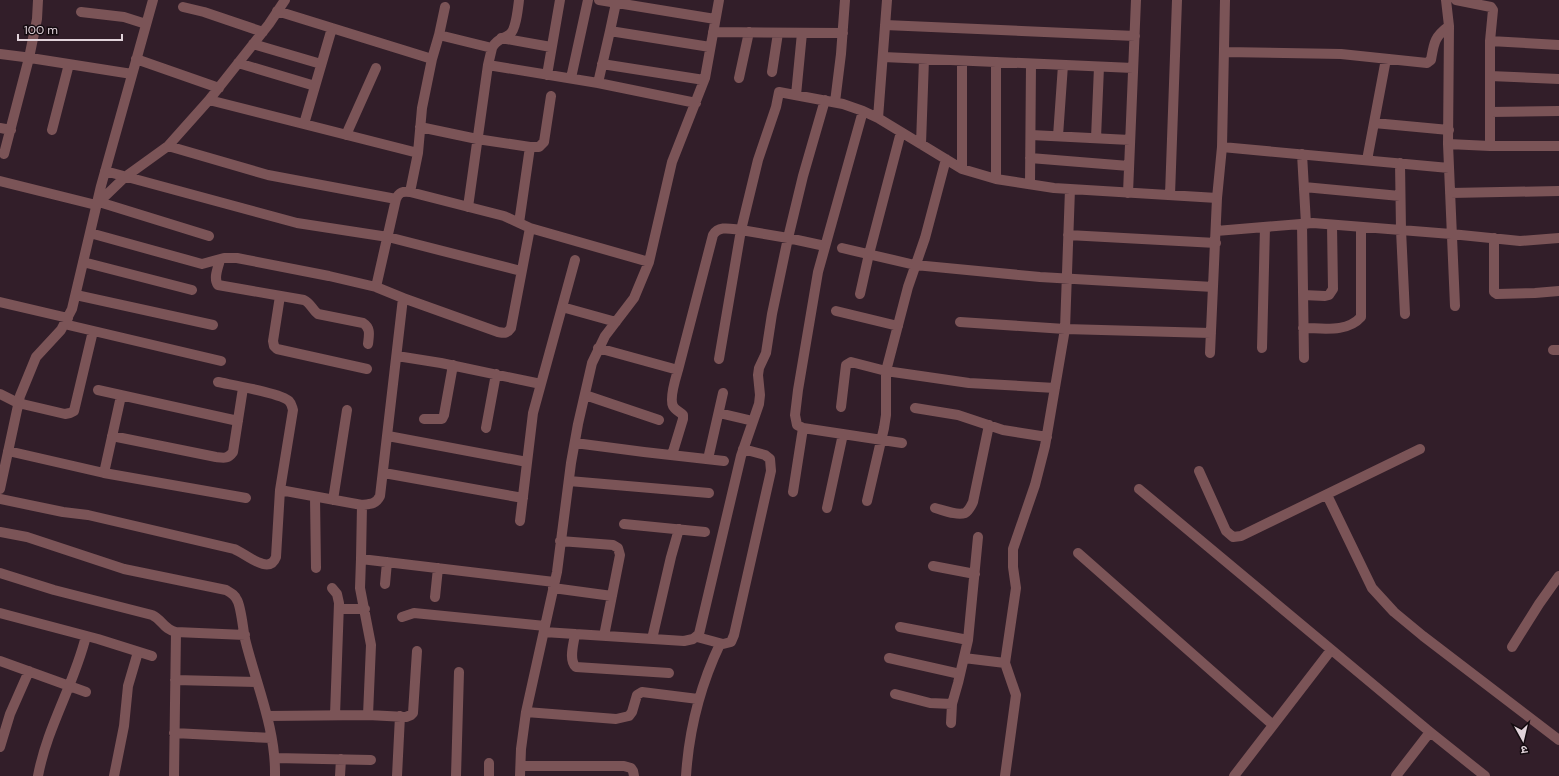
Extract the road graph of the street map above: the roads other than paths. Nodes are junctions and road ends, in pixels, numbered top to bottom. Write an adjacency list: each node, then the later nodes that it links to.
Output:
1 (38, 0): 45 (street)
2 (153, 0): 22 (street)
3 (285, 0): 19 (street)
4 (519, 0): 35 (street)
5 (560, 0): 39 (street)
6 (588, 0): 66 (street)
7 (599, 0): 16 (street)
8 (719, 0): 21 (street)
9 (845, 0): 32 (street)
10 (887, 0): 23 (street)
11 (1136, 0): 34 (street)
12 (1177, 0): 124 (street)
13 (1225, 0): 42 (street)
14 (1446, 0): 24 (street)
15 (1456, 0): 36 (street)
16 (616, 3): 21 (street); 26 (street)
17 (183, 7): 27 (street)
18 (445, 7): 33 (street)
19 (277, 11): 25 (street); 27 (street)
20 (81, 12): 22 (street)
21 (715, 19): 28 (street)
22 (146, 24): 46 (street)
23 (885, 25): 34 (street); 44 (street)
24 (1448, 26): 49 (street); 88 (street)
25 (332, 28): 47 (street); 54 (street)
26 (610, 31): 40 (street); 55 (street)
27 (263, 32): 37 (street)
28 (713, 32): 29 (street); 40 (street)
29 (749, 32): 30 (street); 67 (street)
30 (778, 33): 31 (street); 62 (street)
31 (802, 33): 32 (street); 73 (street)
32 (843, 33): 76 (street)
33 (439, 34): 41 (street); 47 (street)
34 (1135, 36): 61 (street)
35 (502, 38): 39 (street); 41 (street)
36 (1490, 41): 38 (street); 65 (street)
37 (253, 44): 52 (street); 54 (street)
38 (1559, 45)
39 (551, 46): 64 (street)
40 (710, 47): 69 (street)
41 (492, 48): 57 (street)
42 (1224, 52): 49 (street); 102 (street)
43 (0, 54): 45 (street)
44 (883, 57): 48 (street); 81 (street)
45 (29, 58): 53 (street); 86 (street)
46 (136, 59): 63 (street); 72 (street)
47 (432, 59): 84 (street)
48 (924, 59): 50 (street); 96 (street)
49 (1386, 59): 82 (street)
50 (962, 61): 51 (street); 112 (street)
51 (996, 62): 56 (street); 115 (street)
52 (238, 63): 71 (street); 72 (street)
53 (69, 64): 63 (street); 87 (street)
54 (321, 64): 71 (street)
55 (602, 64): 69 (street); 70 (street)
56 (1031, 64): 58 (street); 91 (street)
57 (488, 65): 64 (street); 94 (street)
58 (1063, 65): 59 (street); 92 (street)
59 (1099, 67): 61 (street); 93 (street)
60 (376, 68): 90 (street)
61 (1133, 68): 95 (street)
62 (772, 72)
63 (132, 74): 113 (street)
64 (547, 74): 66 (street)
65 (1490, 76): 68 (street); 80 (street)
66 (571, 78): 70 (street)
67 (739, 78)
68 (1559, 79)
69 (704, 80): 77 (street)
70 (598, 83): 77 (street)
71 (315, 86): 83 (street)
72 (218, 88): 75 (street)
73 (796, 95): 76 (street); 136 (street)
74 (551, 96): 101 (street)
75 (209, 100): 83 (street); 98 (street)
76 (830, 101): 78 (street); 144 (street)
77 (696, 103): 154 (street)
78 (863, 111): 81 (street); 148 (street)
79 (1559, 111): 80 (street)
80 (1490, 112): 99 (street)
81 (878, 118): 89 (street)
82 (1374, 123): 88 (street); 108 (street)
83 (304, 124): 90 (street)
84 (420, 127): 94 (street); 103 (street)
85 (0, 128): 86 (street)
86 (11, 130): 104 (street)
87 (52, 130)
88 (1448, 130): 97 (street)
89 (901, 132): 96 (street); 150 (street)
90 (346, 135): 103 (street)
91 (1031, 135): 92 (street); 106 (street)
92 (1058, 136): 93 (street)
93 (1096, 138): 95 (street)
94 (477, 139): 101 (street); 129 (street)
95 (1130, 140): 110 (street)
96 (921, 144): 107 (street)
97 (1448, 144): 99 (street); 111 (street)
98 (168, 146): 114 (street); 127 (street)
99 (1490, 146): 100 (street)
100 (1559, 146)
101 (530, 147): 130 (street)
102 (1222, 148): 105 (street); 126 (street)
103 (418, 153): 121 (street)
104 (4, 154)
105 (1302, 154): 108 (street); 118 (street)
106 (1030, 158): 110 (street); 117 (street)
107 (946, 159): 112 (street); 155 (street)
108 (1367, 160): 109 (street)
109 (1400, 163): 111 (street); 125 (street)
110 (1129, 166): 122 (street)
111 (1449, 168): 123 (street)
112 (962, 169): 115 (street)
113 (105, 171): 114 (street); 128 (street)
114 (125, 177): 128 (street); 143 (street)
115 (996, 179): 117 (street)
116 (0, 181): 128 (street)
117 (1030, 184): 119 (street)
118 (1304, 187): 125 (street); 131 (street)
119 (1070, 189): 122 (street); 141 (street)
120 (1559, 190): 123 (street)
121 (410, 192): 127 (street); 129 (street)
122 (1128, 193): 124 (street)
123 (1450, 193): 140 (street)
124 (1170, 195): 126 (street)
125 (1400, 196): 137 (street)
126 (1217, 198): 138 (street)
127 (396, 199): 143 (street)
128 (97, 204): 139 (street); 142 (street)
129 (468, 206): 130 (street)
130 (519, 223): 135 (street)
131 (1304, 224): 132 (street); 133 (street); 164 (street)
132 (1332, 225): 134 (street); 164 (street)
133 (1265, 227): 138 (street); 183 (street)
134 (1361, 227): 137 (street); 177 (street)
135 (530, 228): 154 (street); 156 (street)
136 (741, 230): 144 (street); 187 (street); 191 (street)
137 (1400, 230): 140 (street); 171 (street)
138 (1216, 231): 147 (street)
139 (90, 233): 151 (street); 153 (street)
140 (1451, 234): 145 (street); 168 (street)
141 (1068, 235): 147 (street); 157 (street)
142 (209, 236)
143 (388, 237): 156 (street); 158 (street)
144 (788, 238): 148 (street); 211 (street)
145 (1494, 238): 146 (street); 161 (street)
146 (1559, 238)
147 (1216, 243): 159 (street)
148 (825, 246): 214 (street)
149 (842, 248): 150 (street)
150 (869, 254): 155 (street); 162 (street)
151 (220, 260): 158 (street); 165 (street)
152 (575, 260): 169 (street)
153 (83, 262): 160 (street); 163 (street)
154 (649, 262): 173 (street)
155 (916, 264): 157 (street); 176 (street)
156 (521, 271): 166 (street)
157 (1067, 278): 159 (street); 178 (street)
158 (376, 287): 166 (street)
159 (1213, 287): 180 (street)
160 (192, 290)
161 (1559, 291)
162 (860, 294)
163 (76, 295): 172 (street); 175 (street)
164 (1302, 295): 177 (street)
165 (280, 296): 181 (street); 190 (street)
166 (403, 298): 185 (street)
167 (0, 302): 172 (street)
168 (1454, 306)
169 (562, 307): 173 (street); 195 (street)
170 (836, 311): 176 (street)
171 (1405, 314)
172 (66, 321): 179 (street); 203 (street)
173 (616, 322): 182 (street)
174 (960, 322): 178 (street)
175 (213, 326)
176 (898, 326): 192 (street)
177 (1303, 328): 186 (street)
178 (1065, 329): 180 (street); 197 (street)
179 (92, 331): 188 (street); 203 (street)
180 (1211, 333): 184 (street)
181 (368, 344)
182 (598, 348): 191 (street); 201 (street)
183 (1262, 348)
184 (1210, 352)
185 (397, 356): 189 (street); 217 (street)
186 (1304, 358)
187 (719, 359)
188 (221, 361)
189 (453, 365): 193 (street); 208 (street)
190 (367, 369)
191 (678, 370): 225 (street)
192 (886, 371): 197 (street); 204 (street); 219 (street)
193 (496, 374): 195 (street); 213 (street)
194 (218, 382): 196 (street)
195 (541, 384): 228 (street)
196 (243, 388): 210 (street); 235 (street)
197 (1055, 388): 218 (street)
198 (98, 390): 202 (street)
199 (723, 393): 207 (street)
200 (0, 394): 203 (street)
201 (585, 395): 209 (street); 220 (street)
202 (122, 396): 210 (street); 216 (street)
203 (18, 403): 224 (street)
204 (841, 407)
205 (915, 408): 212 (street)
206 (347, 410): 243 (street)
207 (718, 413): 211 (street); 226 (street)
208 (424, 419)
209 (659, 420)
210 (238, 421): 216 (street)
211 (753, 421): 222 (street)
212 (989, 425): 218 (street); 247 (street)
213 (486, 428)
214 (803, 428): 215 (street); 236 (street)
215 (843, 434): 219 (street); 246 (street)
216 (112, 436): 230 (street)
217 (388, 436): 228 (street); 231 (street)
218 (1047, 437): 292 (street)
219 (881, 440): 221 (street); 244 (street)
220 (575, 443): 225 (street); 232 (street)
221 (902, 443)
222 (743, 449): 280 (street); 283 (street)
223 (1420, 449): 238 (street)
224 (8, 451): 230 (street); 233 (street)
225 (672, 455): 226 (street)
226 (708, 459): 227 (street)
227 (724, 461)
228 (527, 462): 241 (street)
229 (1199, 471): 238 (street)
230 (104, 473): 240 (street)
231 (384, 473): 241 (street); 245 (street)
232 (569, 481): 237 (street); 254 (street)
233 (0, 489)
234 (1139, 489): 285 (street)
235 (280, 490): 239 (street); 242 (street)
236 (793, 492)
237 (709, 493)
238 (1327, 495): 314 (street)
239 (315, 497): 243 (street); 259 (street)
240 (246, 498)
241 (523, 498): 248 (street)
242 (0, 499)
243 (334, 500): 245 (street)
244 (867, 501)
245 (362, 505): 256 (street)
246 (827, 508)
247 (935, 508)
248 (520, 521)
249 (624, 524): 250 (street)
250 (679, 529): 252 (street); 281 (street)
251 (0, 532): 277 (street)
252 (705, 532)
253 (978, 537): 262 (street)
254 (560, 541): 265 (street); 267 (street)
255 (1078, 552): 310 (street)
256 (361, 559): 257 (street); 270 (street)
257 (387, 562): 260 (street); 264 (street)
258 (934, 566): 262 (street)
259 (316, 568)
260 (438, 568): 265 (street); 268 (street)
261 (0, 573): 275 (street)
262 (975, 574): 282 (street)
263 (1559, 576): 284 (street)
264 (385, 584)
265 (554, 585): 267 (street); 274 (street)
266 (332, 588): 269 (street)
267 (612, 596): 279 (street)
268 (435, 597)
269 (339, 609): 270 (street); 305 (street)
270 (364, 609): 306 (street)
271 (0, 614): 278 (street)
272 (402, 617): 274 (street)
273 (900, 627): 282 (street)
274 (545, 629): 276 (street); 304 (street)
275 (176, 632): 277 (street); 297 (street)
276 (575, 634): 279 (street); 295 (street)
277 (244, 635): 298 (street)
278 (86, 636): 286 (street); 299 (street)
279 (604, 636): 281 (street)
280 (697, 637): 281 (street); 283 (street)
281 (652, 639)
282 (968, 640): 290 (street)
283 (720, 644): 302 (street)
284 (1512, 648)
285 (1331, 650): 310 (street); 311 (street)
286 (138, 652): 288 (street); 323 (street)
287 (417, 652): 308 (street)
288 (152, 656)
289 (889, 658): 296 (street)
290 (964, 658): 292 (street); 296 (street)
291 (0, 661): 293 (street)
292 (1005, 663): 332 (street)
293 (29, 671): 299 (street); 315 (street)
294 (459, 672): 328 (street)
295 (669, 673)
296 (960, 674): 303 (street)
297 (175, 680): 298 (street); 312 (street)
298 (257, 682): 307 (street)
299 (70, 686): 300 (street); 322 (street)
300 (86, 692)
301 (895, 694): 303 (street)
302 (698, 699): 304 (street); 331 (street)
303 (952, 704): 309 (street)
304 (526, 712): 320 (street)
305 (335, 715): 306 (street); 307 (street)
306 (368, 715): 308 (street)
307 (267, 716): 313 (street)
308 (400, 716): 327 (street)
309 (951, 723)
310 (1273, 725): 333 (street)
311 (1430, 732): 334 (street); 335 (street)
312 (174, 733): 313 (street); 324 (street)
313 (271, 738): 316 (street)
314 (1559, 740)
315 (0, 747)
316 (276, 758): 317 (street); 325 (street)
317 (341, 759): 318 (street); 326 (street)
318 (371, 760)
319 (489, 763): 329 (street)
320 (520, 771): 321 (street)
321 (581, 771): 330 (street)
322 (38, 776)
323 (114, 776)
324 (174, 776)
325 (275, 776)
326 (340, 776)
327 (397, 776)
328 (456, 776)
329 (488, 776)
330 (634, 776)
331 (686, 776)
332 (1005, 776)
333 (1234, 776)
334 (1396, 776)
335 (1485, 776)

